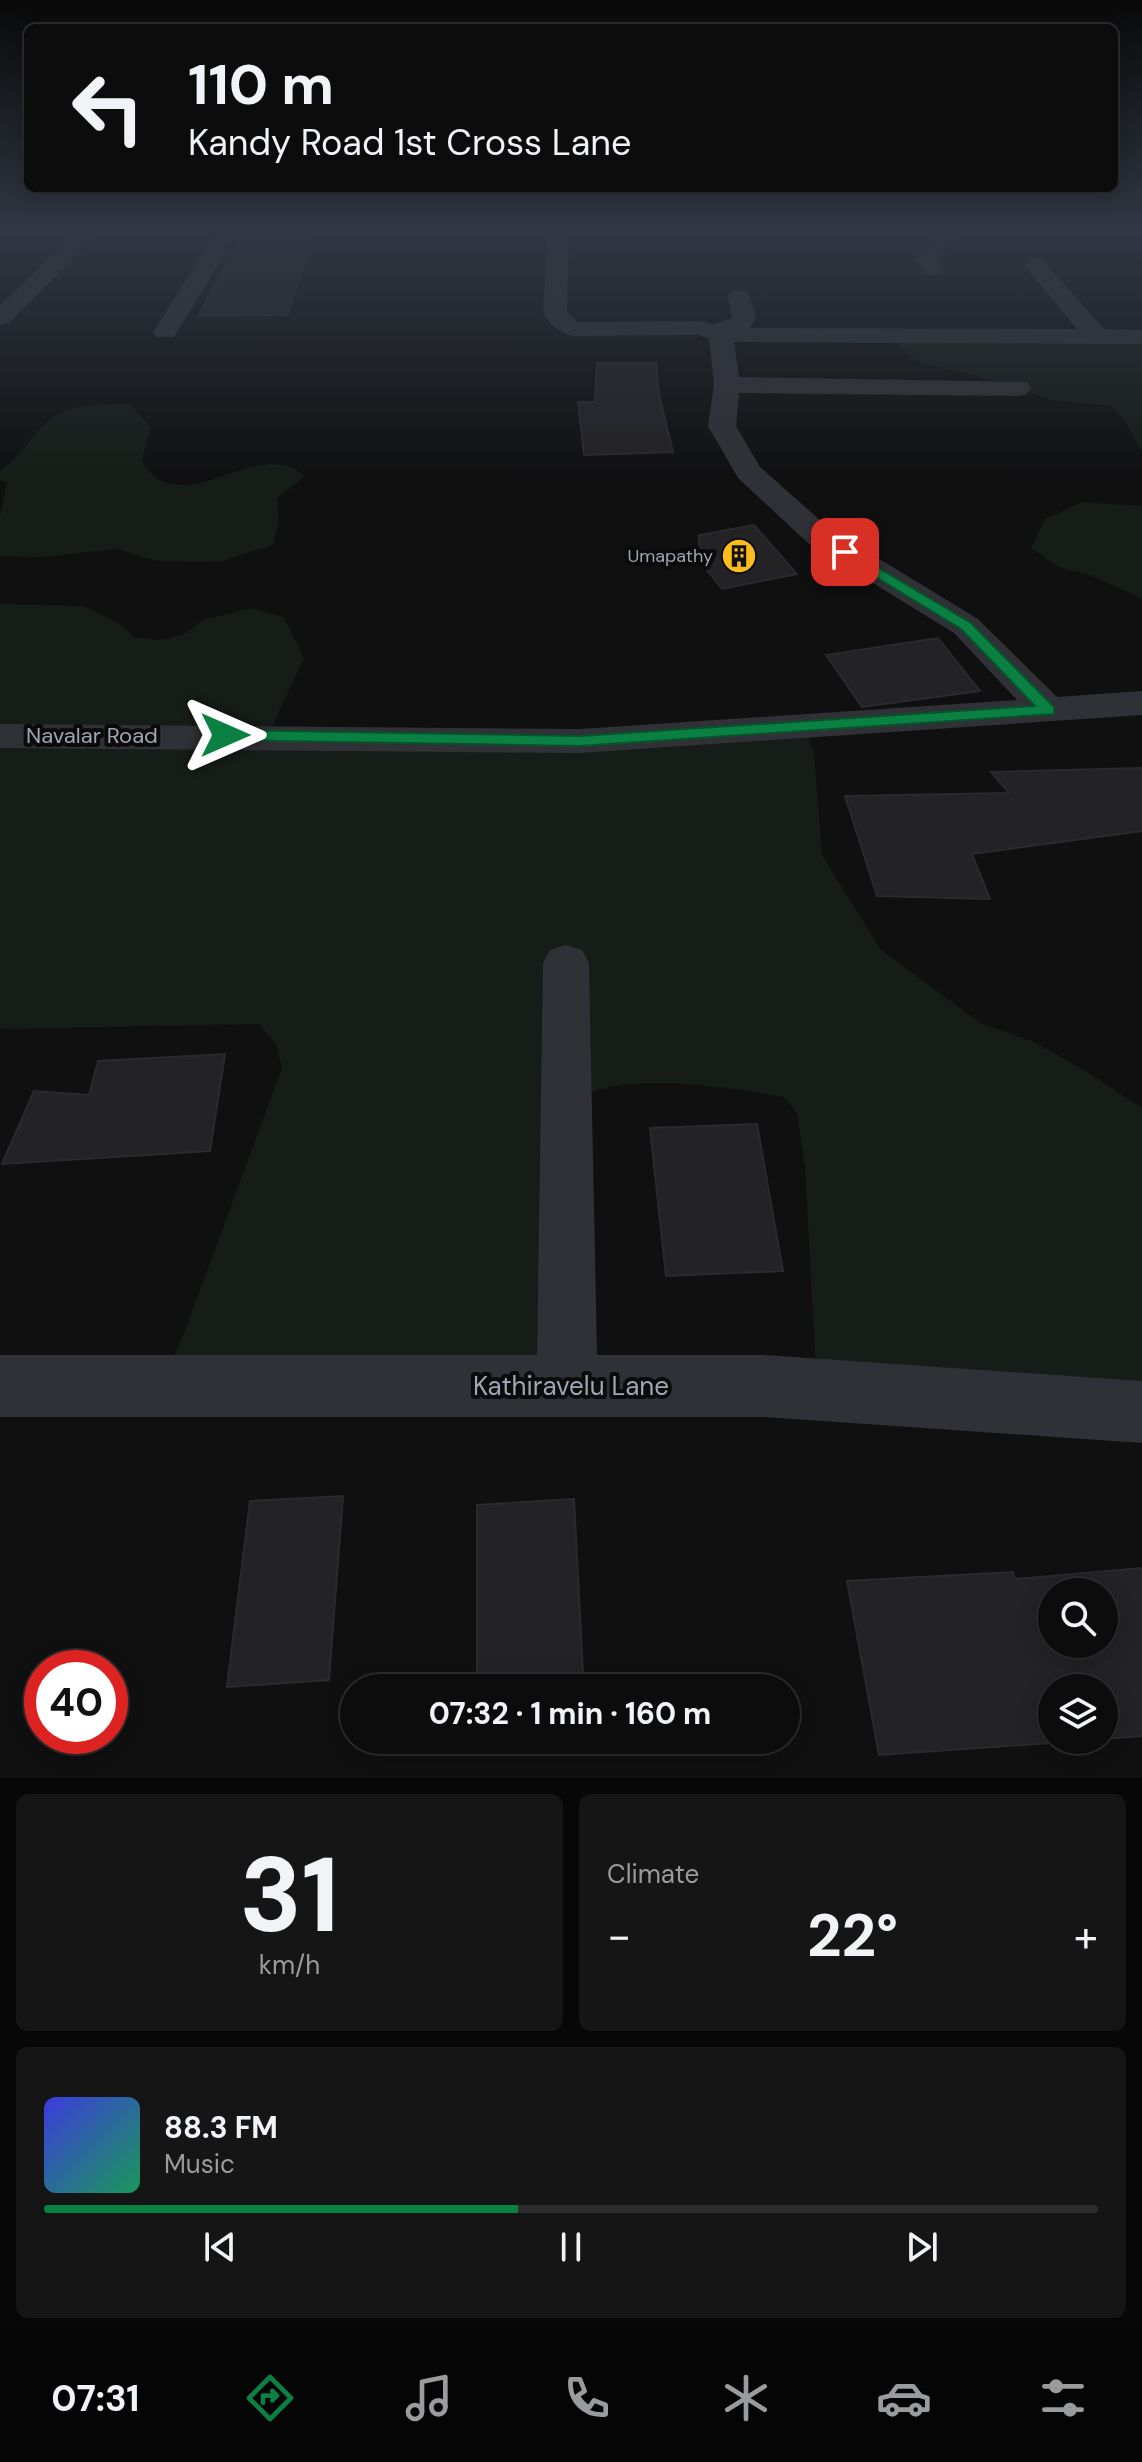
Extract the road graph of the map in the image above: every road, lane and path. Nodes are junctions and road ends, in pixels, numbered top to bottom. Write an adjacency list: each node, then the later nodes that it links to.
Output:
1 (178, 312): 5 (street)
2 (555, 312): 6 (street)
3 (743, 312): 6 (street)
4 (1075, 312): 7 (street)
5 (165, 332)
6 (717, 333): 7 (street); 9 (street)
7 (1097, 337): 8 (street)
8 (1141, 337)
9 (727, 385): 10 (street); 12 (street)
10 (1018, 388)
11 (1142, 703): 12 (street, Navalar Road)
12 (1048, 710): 13 (street, Navalar Road)
13 (0, 736)
14 (566, 963): 16 (street)
15 (0, 1386): 16 (street, Kathiravelu Lane)
16 (567, 1386): 17 (street, Kathiravelu Lane)
17 (1142, 1412)

